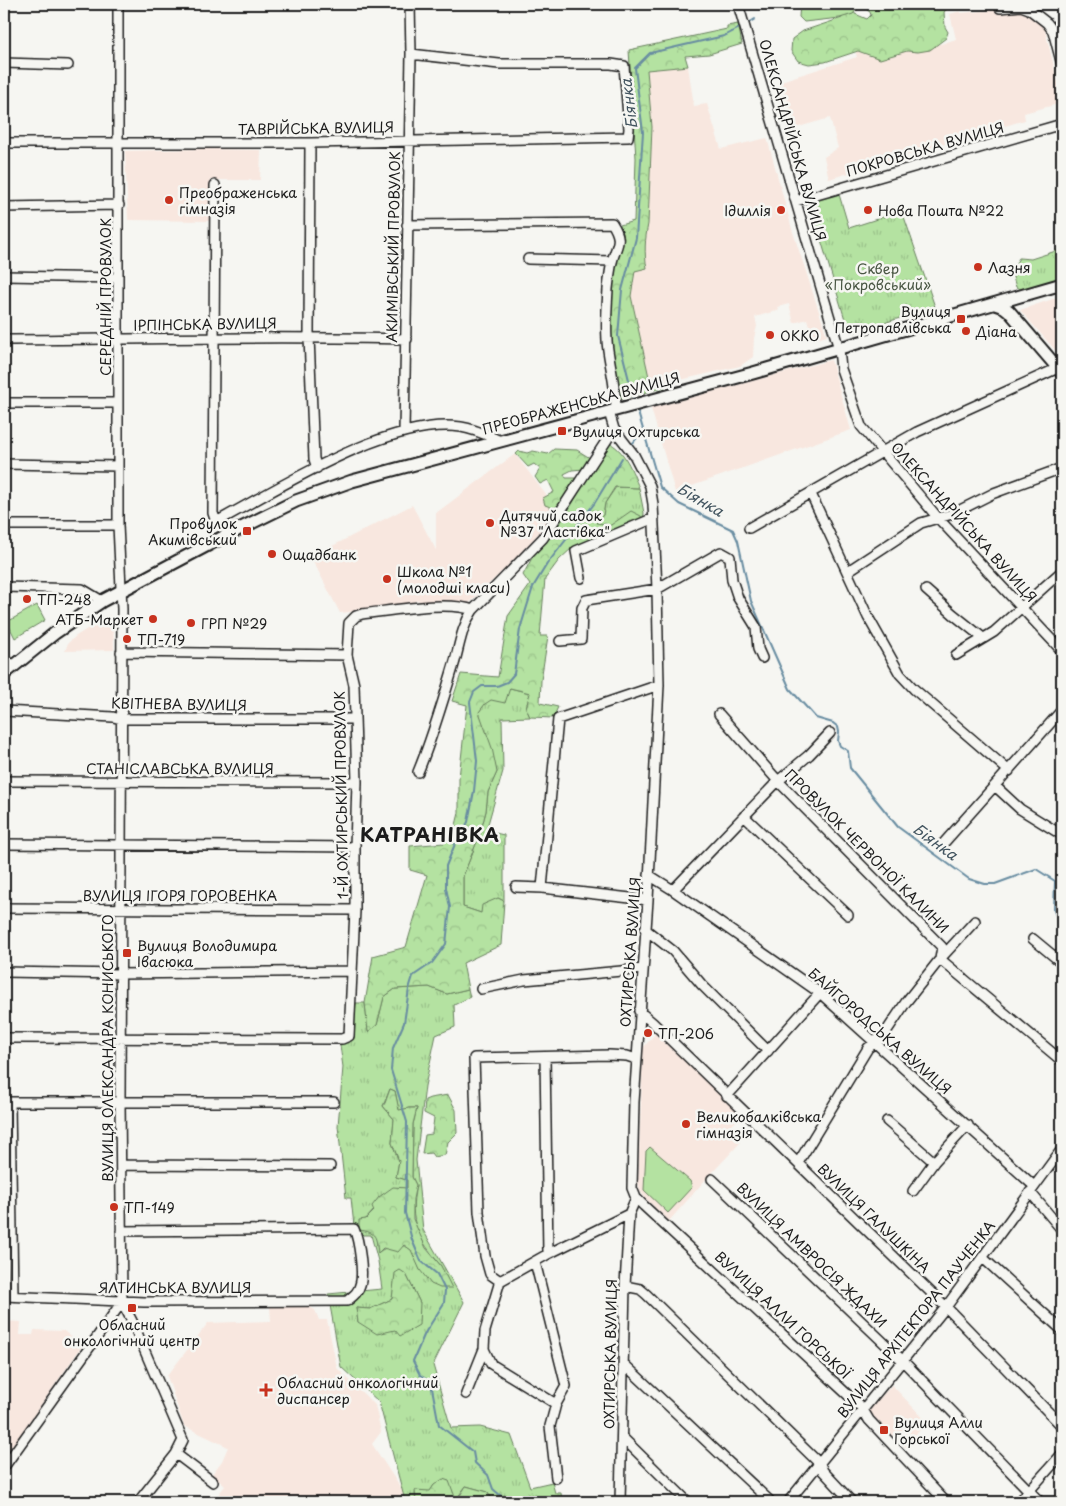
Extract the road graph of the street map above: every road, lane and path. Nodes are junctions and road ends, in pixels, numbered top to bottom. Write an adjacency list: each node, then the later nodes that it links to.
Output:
1 (118, 4): 12 (street, СЕРЕДНІЙ ПРОВУЛОК)
2 (410, 4): 5 (street, АКИМІВСЬКИЙ ПРОВУЛОК)
3 (739, 7): 15 (street, ОЛЕКСАНДРІЙСЬКА ВУЛИЦЯ)
4 (1000, 8): 8 (street)
5 (411, 54): 10 (street, АКИМІВСЬКИЙ ПРОВУЛОК); 10 (street, ТАВРІЙСЬКА ВУЛИЦЯ)
6 (4, 63): 7 (street)
7 (68, 65)
8 (1062, 66)
9 (1062, 124): 15 (street, ПОКРОВСЬКА ВУЛИЦЯ)
10 (408, 140): 13 (street, ТАВРІЙСЬКА ВУЛИЦЯ); 18 (street, АКИМІВСЬКИЙ ПРОВУЛОК)
11 (4, 143): 12 (street, ТАВРІЙСЬКА ВУЛИЦЯ)
12 (119, 143): 13 (street, ТАВРІЙСЬКА ВУЛИЦЯ); 16 (street, СЕРЕДНІЙ ПРОВУЛОК)
13 (310, 143): 25 (street)
14 (215, 185): 27 (street)
15 (796, 201): 30 (street, ОЛЕКСАНДРІЙСЬКА ВУЛИЦЯ)
16 (119, 205): 17 (street); 22 (street, СЕРЕДНІЙ ПРОВУЛОК)
17 (4, 207)
18 (407, 225): 20 (street, ОХТИРСЬКА ВУЛИЦЯ); 28 (street, АКИМІВСЬКИЙ ПРОВУЛОК)
19 (528, 259): 20 (street)
20 (612, 261): 34 (street, ОХТИРСЬКА ВУЛИЦЯ)
21 (4, 276): 22 (street)
22 (118, 278): 26 (street, СЕРЕДНІЙ ПРОВУЛОК)
23 (1062, 284): 24 (main road, ПРЕОБРАЖЕНСЬКА ВУЛИЦЯ)
24 (995, 304): 30 (main road, ПРЕОБРАЖЕНСЬКА ВУЛИЦЯ); 31 (main road)
25 (309, 336): 27 (street, ІРПІНСЬКА ВУЛИЦЯ); 28 (street, ІРПІНСЬКА ВУЛИЦЯ); 41 (street)
26 (119, 339): 27 (street, ІРПІНСЬКА ВУЛИЦЯ); 29 (street, ІРПІНСЬКА ВУЛИЦЯ); 32 (street, СЕРЕДНІЙ ПРОВУЛОК)
27 (214, 339): 41 (street)
28 (406, 339): 36 (street, АКИМІВСЬКИЙ ПРОВУЛОК)
29 (4, 340)
30 (839, 348): 34 (main road, ПРЕОБРАЖЕНСЬКА ВУЛИЦЯ); 38 (street, ОЛЕКСАНДРІЙСЬКА ВУЛИЦЯ)
31 (1060, 371): 38 (street)
32 (118, 403): 33 (street); 40 (street, СЕРЕДНІЙ ПРОВУЛОК)
33 (4, 404)
34 (616, 410): 35 (street, ОХТИРСЬКА ВУЛИЦЯ); 37 (main road, ПРЕОБРАЖЕНСЬКА ВУЛИЦЯ)
35 (614, 429): 44 (street, ОХТИРСЬКА ВУЛИЦЯ); 58 (street)
36 (404, 431): 37 (street); 41 (street)
37 (500, 441): 54 (main road, ПРЕОБРАЖЕНСЬКА ВУЛИЦЯ)
38 (882, 451): 43 (street); 45 (street, ОЛЕКСАНДРІЙСЬКА ВУЛИЦЯ)
39 (4, 464): 40 (street)
40 (118, 466): 47 (street, СЕРЕДНІЙ ПРОВУЛОК)
41 (317, 468)
42 (1062, 468): 45 (street)
43 (811, 494): 48 (street); 49 (street)
44 (654, 518): 51 (street); 53 (street, ОХТИРСЬКА ВУЛИЦЯ)
45 (938, 518): 49 (street); 57 (street, ОЛЕКСАНДРІЙСЬКА ВУЛИЦЯ)
46 (4, 525): 47 (street)
47 (118, 525): 54 (street, СЕРЕДНІЙ ПРОВУЛОК)
48 (749, 528)
49 (848, 571): 75 (street)
50 (1062, 571): 57 (street)
51 (581, 578)
52 (4, 587): 56 (street)
53 (657, 589): 60 (street); 65 (street); 68 (street, ОХТИРСЬКА ВУЛИЦЯ)
54 (122, 590): 56 (main road, ПРЕОБРАЖЕНСЬКА ВУЛИЦЯ); 62 (street, ВУЛИЦЯ ОЛЕКСАНДРА КОНИСЬКОГО)
55 (926, 590): 59 (street)
56 (102, 601): 66 (main road, ПРЕОБРАЖЕНСЬКА ВУЛИЦЯ)
57 (1023, 608): 59 (street); 61 (street, ОЛЕКСАНДРІЙСЬКА ВУЛИЦЯ)
58 (473, 610): 63 (street, 1-Й ОХТИРСЬКИЙ ПРОВУЛОК); 76 (street)
59 (983, 638): 64 (street)
60 (560, 642)
61 (1062, 651)
62 (121, 652): 63 (street); 72 (street, ВУЛИЦЯ ОЛЕКСАНДРА КОНИСЬКОГО)
63 (347, 655): 73 (street, 1-Й ОХТИРСЬКИЙ ПРОВУЛОК)
64 (956, 655)
65 (762, 658)
66 (9, 663): 67 (main road, ПРЕОБРАЖЕНСЬКА ВУЛИЦЯ)
67 (4, 674)
68 (659, 685): 88 (street, ОХТИРСЬКА ВУЛИЦЯ); 90 (street)
69 (1062, 710): 75 (street)
70 (4, 711): 72 (street, КВІТНЕВА ВУЛИЦЯ)
71 (719, 714): 79 (street, ПРОВУЛОК ЧЕРВОНОЇ КАЛИНИ)
72 (121, 719): 73 (street, КВІТНЕВА ВУЛИЦЯ); 78 (street, ВУЛИЦЯ ОЛЕКСАНДРА КОНИСЬКОГО)
73 (355, 719): 80 (street, 1-Й ОХТИРСЬКИЙ ПРОВУЛОК)
74 (830, 733): 79 (street)
75 (1009, 771): 81 (street)
76 (418, 772)
77 (4, 781): 78 (street, СТАНІСЛАВСЬКА ВУЛИЦЯ)
78 (121, 781): 80 (street, СТАНІСЛАВСЬКА ВУЛИЦЯ); 85 (street, ВУЛИЦЯ ОЛЕКСАНДРА КОНИСЬКОГО)
79 (778, 781): 82 (street); 100 (street, ПРОВУЛОК ЧЕРВОНОЇ КАЛИНИ)
80 (357, 782): 87 (street, 1-Й ОХТИРСЬКИЙ ПРОВУЛОК)
81 (996, 786): 83 (street); 86 (street)
82 (744, 816): 91 (street); 96 (street)
83 (1062, 835)
84 (4, 844): 85 (street)
85 (121, 844): 87 (street); 94 (street, ВУЛИЦЯ ОЛЕКСАНДРА КОНИСЬКОГО)
86 (942, 845)
87 (355, 847): 95 (street, 1-Й ОХТИРСЬКИЙ ПРОВУЛОК)
88 (649, 875): 91 (street, БАЙГОРОДСЬКА ВУЛИЦЯ); 92 (street, ОХТИРСЬКА ВУЛИЦЯ)
89 (516, 887): 90 (street)
90 (542, 888): 92 (street)
91 (673, 890): 107 (street, БАЙГОРОДСЬКА ВУЛИЦЯ)
92 (648, 900): 98 (street, ОХТИРСЬКА ВУЛИЦЯ)
93 (4, 908): 94 (street, ВУЛИЦЯ ІГОРЯ ГОРОВЕНКА)
94 (121, 909): 95 (street, ВУЛИЦЯ ІГОРЯ ГОРОВЕНКА); 105 (street, ВУЛИЦЯ ОЛЕКСАНДРА КОНИСЬКОГО)
95 (356, 910): 103 (street, 1-Й ОХТИРСЬКИЙ ПРОВУЛОК)
96 (848, 915)
97 (975, 921): 100 (street)
98 (645, 929): 102 (street, ОХТИРСЬКА ВУЛИЦЯ); 112 (street)
99 (1032, 939): 101 (street)
100 (940, 959): 111 (street); 115 (street)
101 (1062, 962)
102 (643, 968): 106 (street); 108 (street, ОХТИРСЬКА ВУЛИЦЯ)
103 (352, 971): 105 (street); 110 (street, 1-Й ОХТИРСЬКИЙ ПРОВУЛОК)
104 (4, 972): 105 (street)
105 (121, 974): 110 (street, ВУЛИЦЯ ОЛЕКСАНДРА КОНИСЬКОГО)
106 (481, 989)
107 (820, 993): 111 (street, БАЙГОРОДСЬКА ВУЛИЦЯ); 112 (street)
108 (639, 1012): 114 (street, ОХТИРСЬКА ВУЛИЦЯ); 116 (street, ВУЛИЦЯ ГАЛУШКІНА)
109 (4, 1038): 110 (street)
110 (121, 1039): 117 (street, ВУЛИЦЯ ОЛЕКСАНДРА КОНИСЬКОГО)
111 (875, 1042): 121 (street, БАЙГОРОДСЬКА ВУЛИЦЯ); 124 (street)
112 (768, 1051): 116 (street)
113 (545, 1057): 114 (street); 134 (street); 137 (street)
114 (636, 1060): 130 (street, ОХТИРСЬКА ВУЛИЦЯ)
115 (1062, 1061)
116 (727, 1096): 124 (street, ВУЛИЦЯ ГАЛУШКІНА)
117 (120, 1101): 118 (street); 119 (street); 125 (street, ВУЛИЦЯ ОЛЕКСАНДРА КОНИСЬКОГО)
118 (7, 1102): 139 (street)
119 (334, 1102)
120 (887, 1121): 123 (street)
121 (968, 1125): 123 (street); 128 (street, БАЙГОРОДСЬКА ВУЛИЦЯ)
122 (1062, 1149): 128 (street, ВУЛИЦЯ АРХІТЕКТОРА ПАУЧЕНКА)
123 (934, 1162): 129 (street)
124 (798, 1163): 141 (street, ВУЛИЦЯ ГАЛУШКІНА)
125 (121, 1165): 126 (street); 133 (street, ВУЛИЦЯ ОЛЕКСАНДРА КОНИСЬКОГО)
126 (330, 1166)
127 (712, 1179): 144 (street, ВУЛИЦЯ АМВРОСІЯ ЖДАХИ)
128 (1032, 1189): 132 (street, БАЙГОРОДСЬКА ВУЛИЦЯ); 135 (street, ВУЛИЦЯ АРХІТЕКТОРА ПАУЧЕНКА)
129 (913, 1191)
130 (636, 1198): 131 (street, ОХТИРСЬКА ВУЛИЦЯ); 148 (street, ВУЛИЦЯ АЛЛИ ГОРСЬКОЇ)
131 (629, 1214): 134 (street); 138 (street, ОХТИРСЬКА ВУЛИЦЯ)
132 (1062, 1230)
133 (121, 1232): 140 (street, ВУЛИЦЯ ОЛЕКСАНДРА КОНИСЬКОГО); 140 (street, ЯЛТИНСЬКА ВУЛИЦЯ)
134 (548, 1254): 136 (street)
135 (983, 1258): 141 (street, ВУЛИЦЯ АРХІТЕКТОРА ПАУЧЕНКА); 142 (street)
136 (535, 1262): 137 (street); 147 (street)
137 (500, 1281): 143 (street)
138 (625, 1286): 145 (street, ОХТИРСЬКА ВУЛИЦЯ); 153 (street)
139 (8, 1296): 140 (street, ЯЛТИНСЬКА ВУЛИЦЯ)
140 (122, 1302): 151 (street); 154 (street)
141 (946, 1308): 144 (street, ВУЛИЦЯ АРХІТЕКТОРА ПАУЧЕНКА); 149 (street, ВУЛИЦЯ ГАЛУШКІНА)
142 (1062, 1330)
143 (484, 1349): 146 (street); 147 (street)
144 (903, 1361): 148 (street, ВУЛИЦЯ АРХІТЕКТОРА ПАУЧЕНКА); 157 (street, ВУЛИЦЯ АМВРОСІЯ ЖДАХИ)
145 (624, 1364): 150 (street, ОХТИРСЬКА ВУЛИЦЯ); 161 (street)
146 (466, 1394)
147 (556, 1404): 155 (street)
148 (864, 1410): 153 (street, ВУЛИЦЯ АРХІТЕКТОРА ПАУЧЕНКА); 164 (street, ВУЛИЦЯ АЛЛИ ГОРСЬКОЇ)
149 (1062, 1426)
150 (622, 1437): 159 (street, ОХТИРСЬКА ВУЛИЦЯ); 160 (street)
151 (176, 1454): 156 (street); 158 (street)
152 (1062, 1454): 157 (street)
153 (820, 1464): 162 (street, ВУЛИЦЯ АРХІТЕКТОРА ПАУЧЕНКА); 163 (street)
154 (4, 1467)
155 (556, 1478)
156 (213, 1482)
157 (1030, 1491): 165 (street); 166 (street, ВУЛИЦЯ АМВРОСІЯ ЖДАХИ)
158 (138, 1502)
159 (620, 1502)
160 (688, 1502)
161 (770, 1502)
162 (788, 1502)
163 (852, 1502)
164 (946, 1502)
165 (1019, 1502)
166 (1040, 1502)

